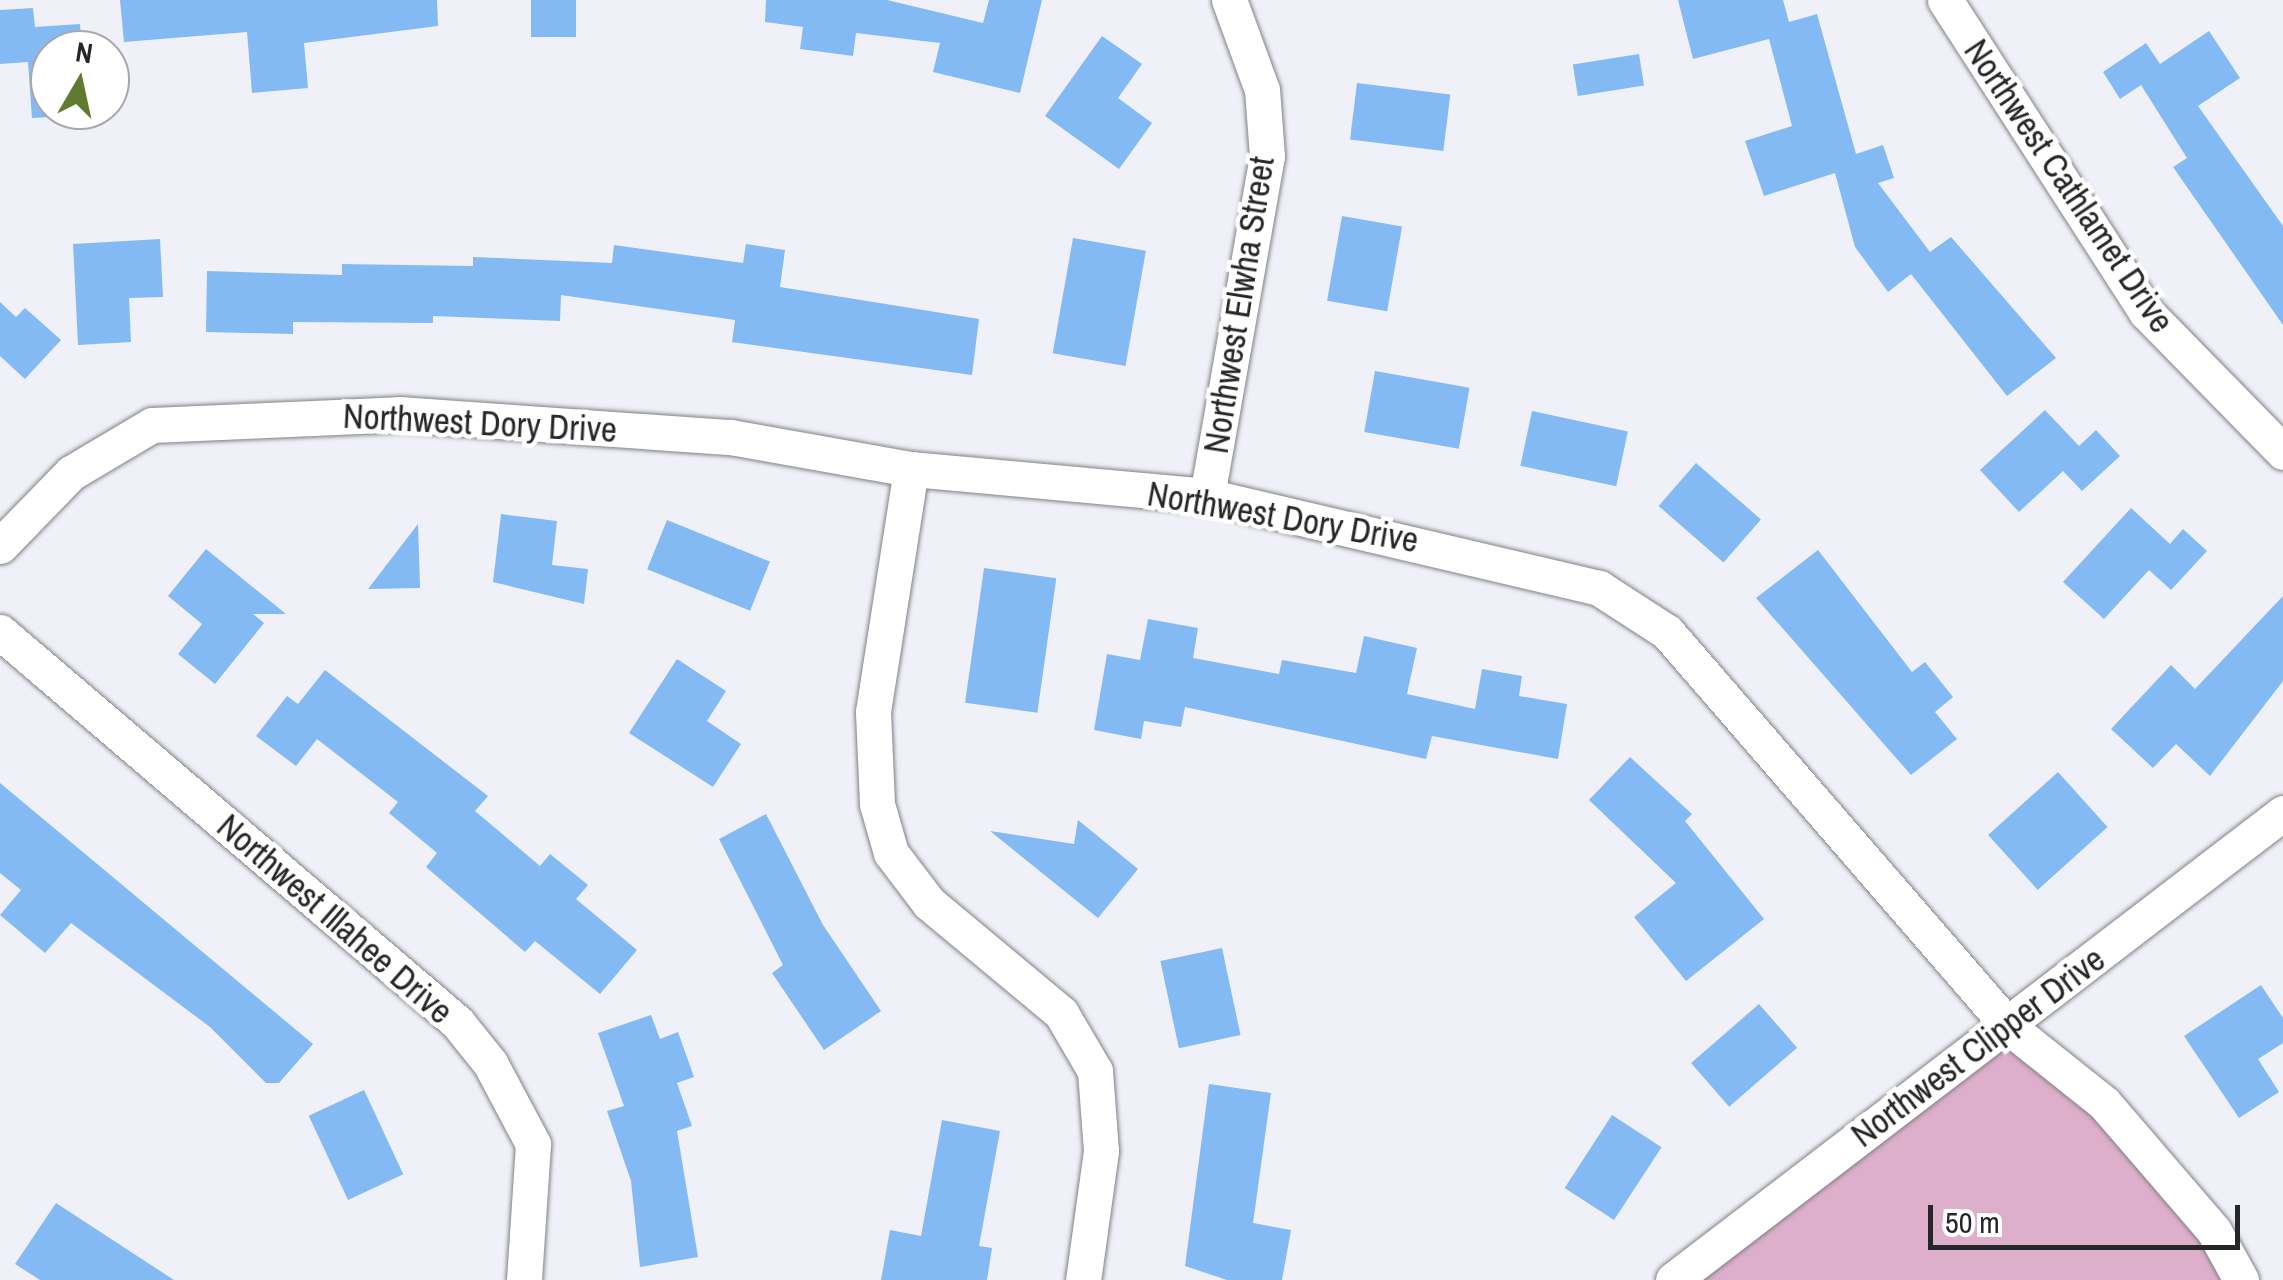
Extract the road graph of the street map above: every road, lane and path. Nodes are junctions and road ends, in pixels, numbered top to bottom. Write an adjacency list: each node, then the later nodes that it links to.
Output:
1 (1229, 0): 5 (street, Northwest Elwha Street)
2 (1945, 0): 3 (street, Northwest Cathlamet Drive)
3 (2283, 452)
4 (911, 470): 5 (street, Northwest Dory Drive); 6 (street, Northwest Dory Drive); 11 (street)
5 (1208, 496): 9 (street, Northwest Dory Drive)
6 (0, 546)
7 (0, 632): 10 (street, Northwest Illahee Drive)
8 (2283, 813): 9 (street, Northwest Clipper Drive)
9 (2010, 1028): 12 (street, Northwest Clipper Drive); 13 (street, Northwest Dory Drive)
10 (524, 1280)
11 (1082, 1280)
12 (1673, 1280)
13 (2241, 1280)

